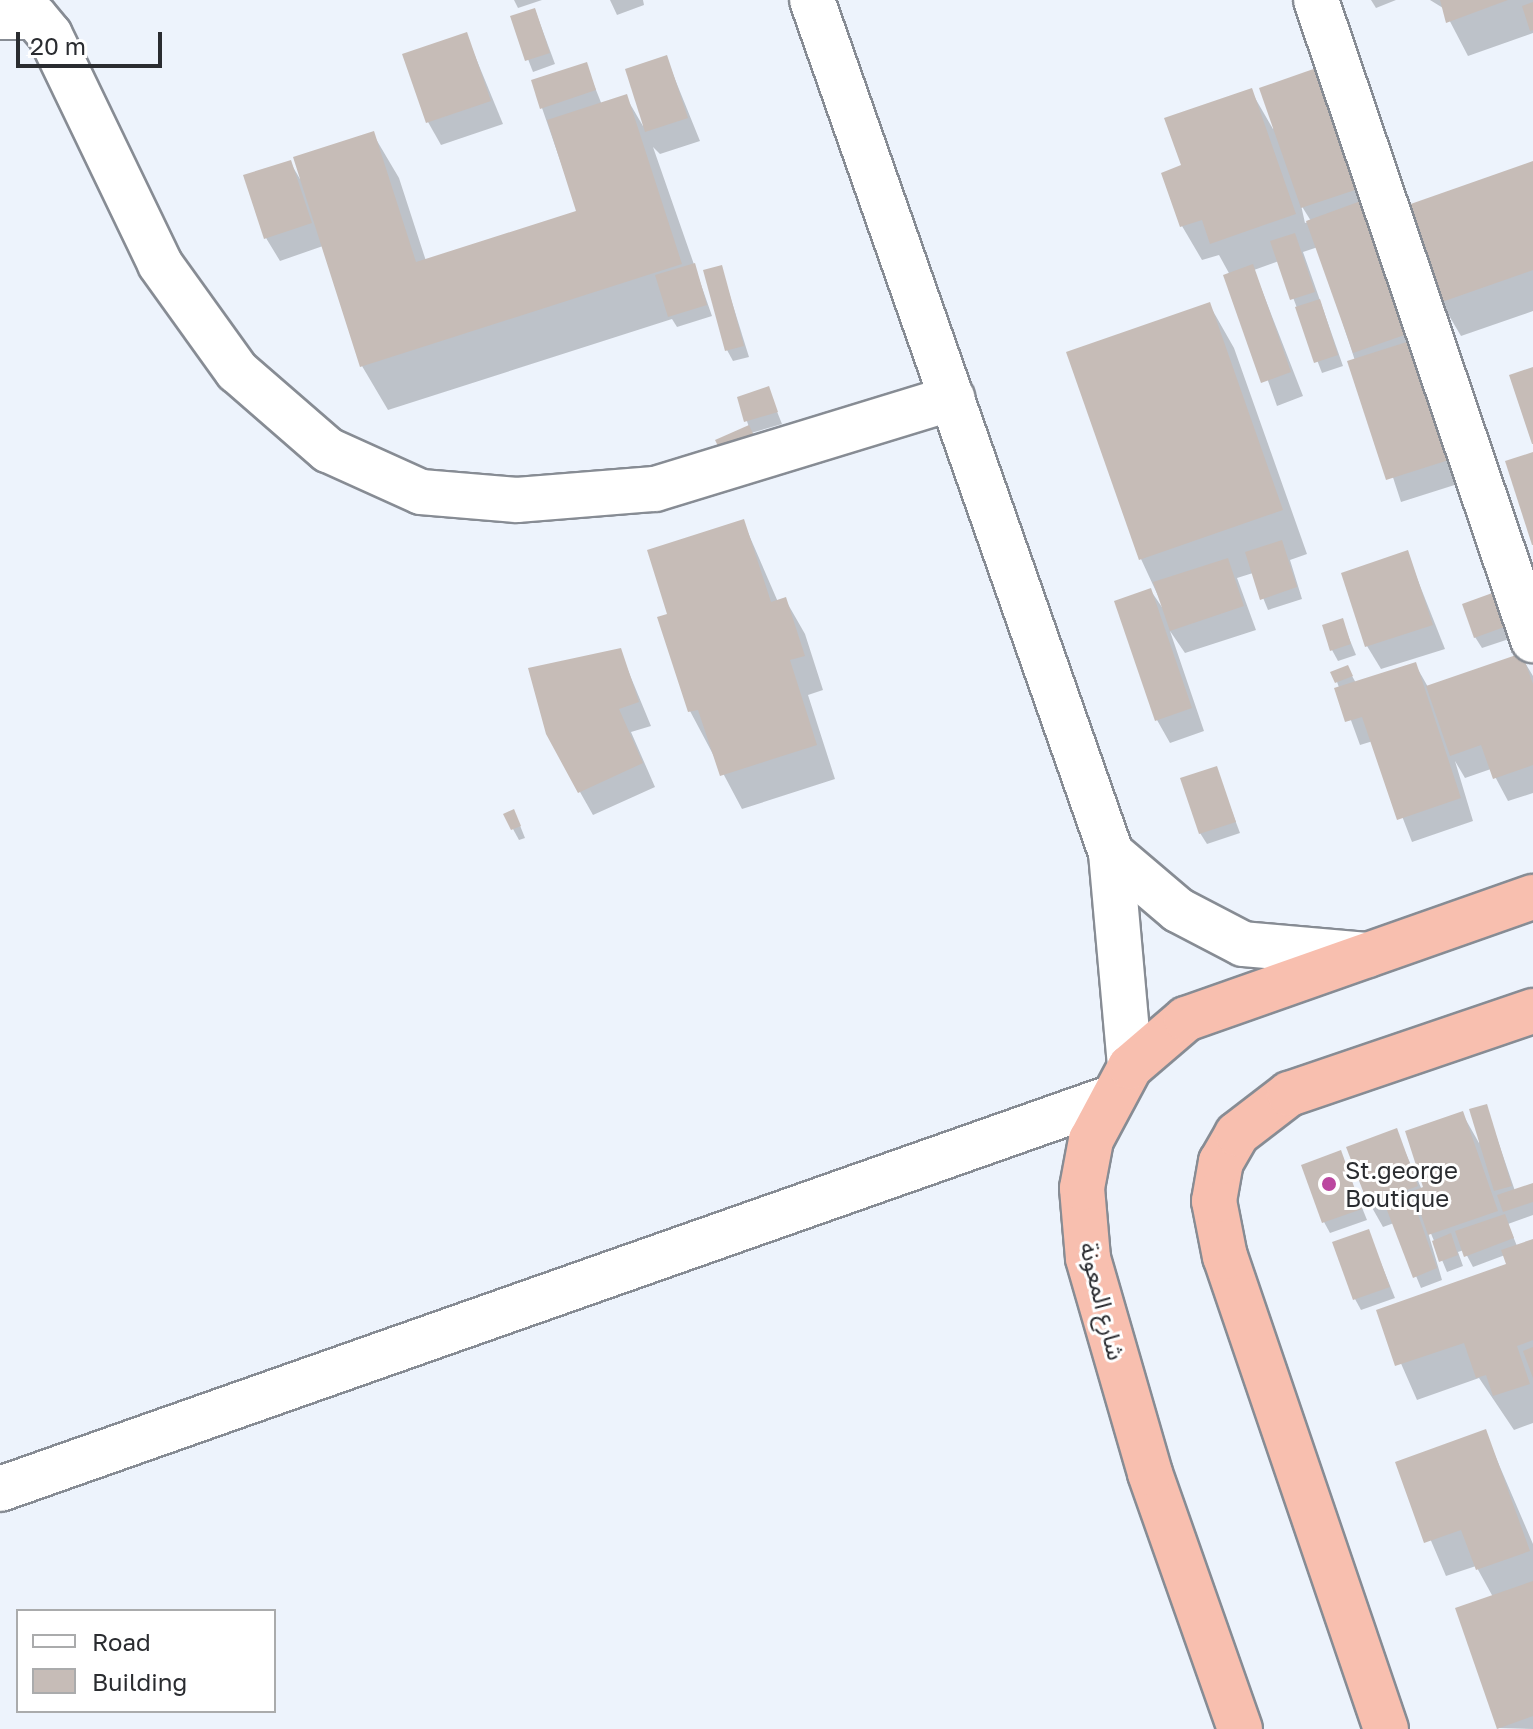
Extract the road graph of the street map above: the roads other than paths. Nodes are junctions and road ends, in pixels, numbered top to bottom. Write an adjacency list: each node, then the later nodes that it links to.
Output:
1 (812, 0): 4 (street)
2 (1316, 0): 5 (street)
3 (0, 17): 4 (street)
4 (952, 398): 6 (street)
5 (1533, 640)
6 (1111, 853): 8 (street); 10 (street)
7 (1533, 897): 8 (highway, شارع المعونة)
8 (1368, 955): 10 (highway, شارع المعونة)
9 (1533, 1011): 13 (highway)
10 (1122, 1082): 11 (street); 12 (highway, شارع المعونة)
11 (0, 1489)
12 (1240, 1729)
13 (1386, 1729)

